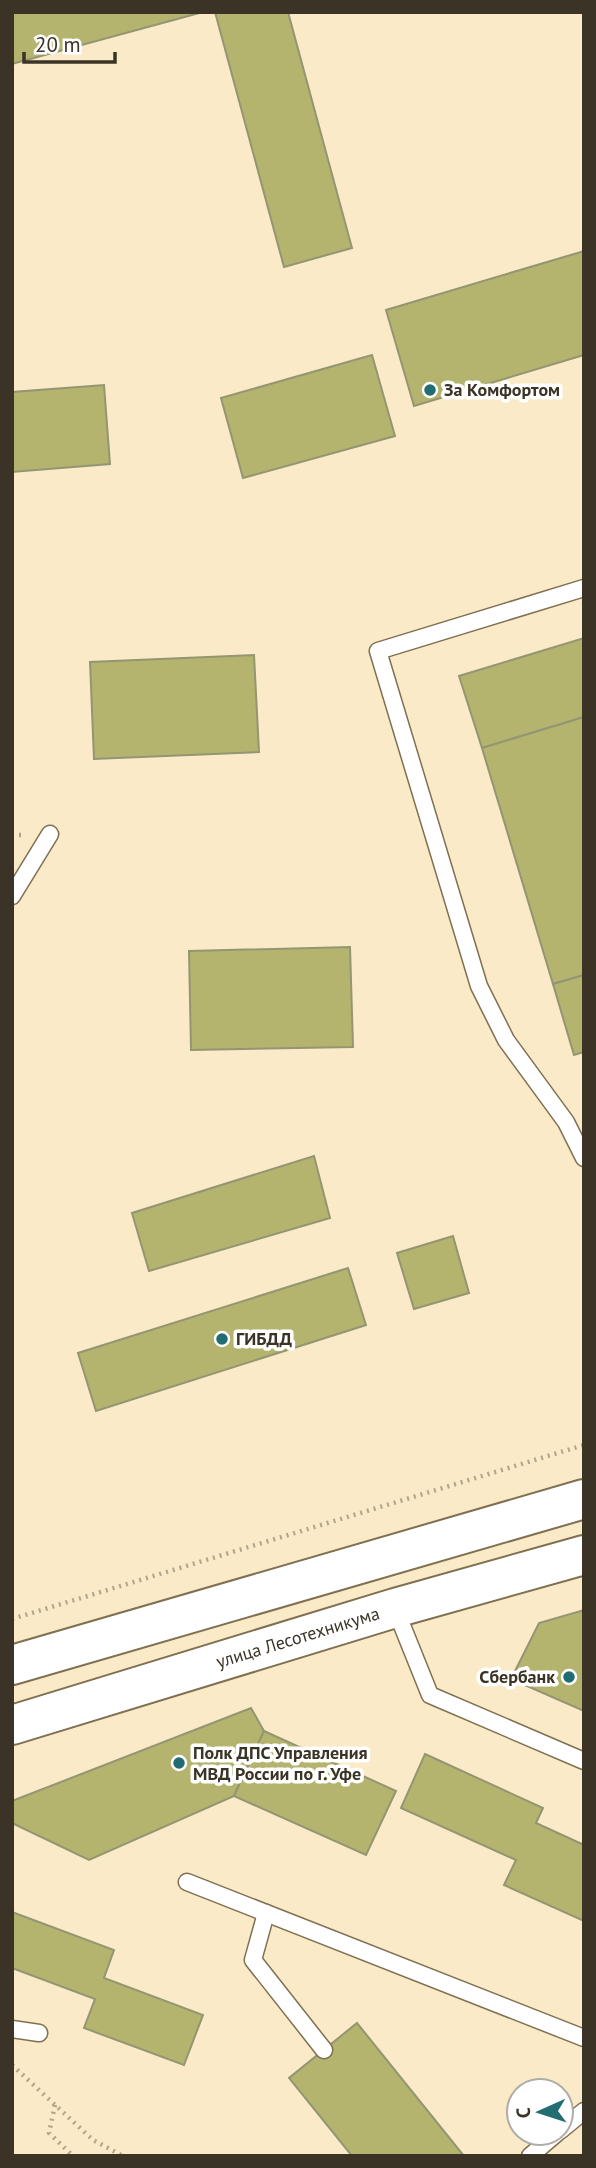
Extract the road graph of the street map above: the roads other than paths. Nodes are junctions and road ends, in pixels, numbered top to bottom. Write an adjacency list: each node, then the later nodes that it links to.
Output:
1 (584, 588): 4 (lane)
2 (50, 834): 3 (lane)
3 (12, 896)
4 (584, 1158)
5 (584, 1499): 8 (main road)
6 (584, 1555): 7 (main road, улица Лесотехникума)
7 (395, 1608): 9 (main road, улица Лесотехникума); 10 (lane)
8 (12, 1665)
9 (12, 1725)
10 (584, 1761)
11 (187, 1882): 12 (lane)
12 (267, 1913): 15 (lane); 16 (lane)
13 (12, 2029): 14 (lane)
14 (39, 2033)
15 (584, 2038)
16 (324, 2050)

